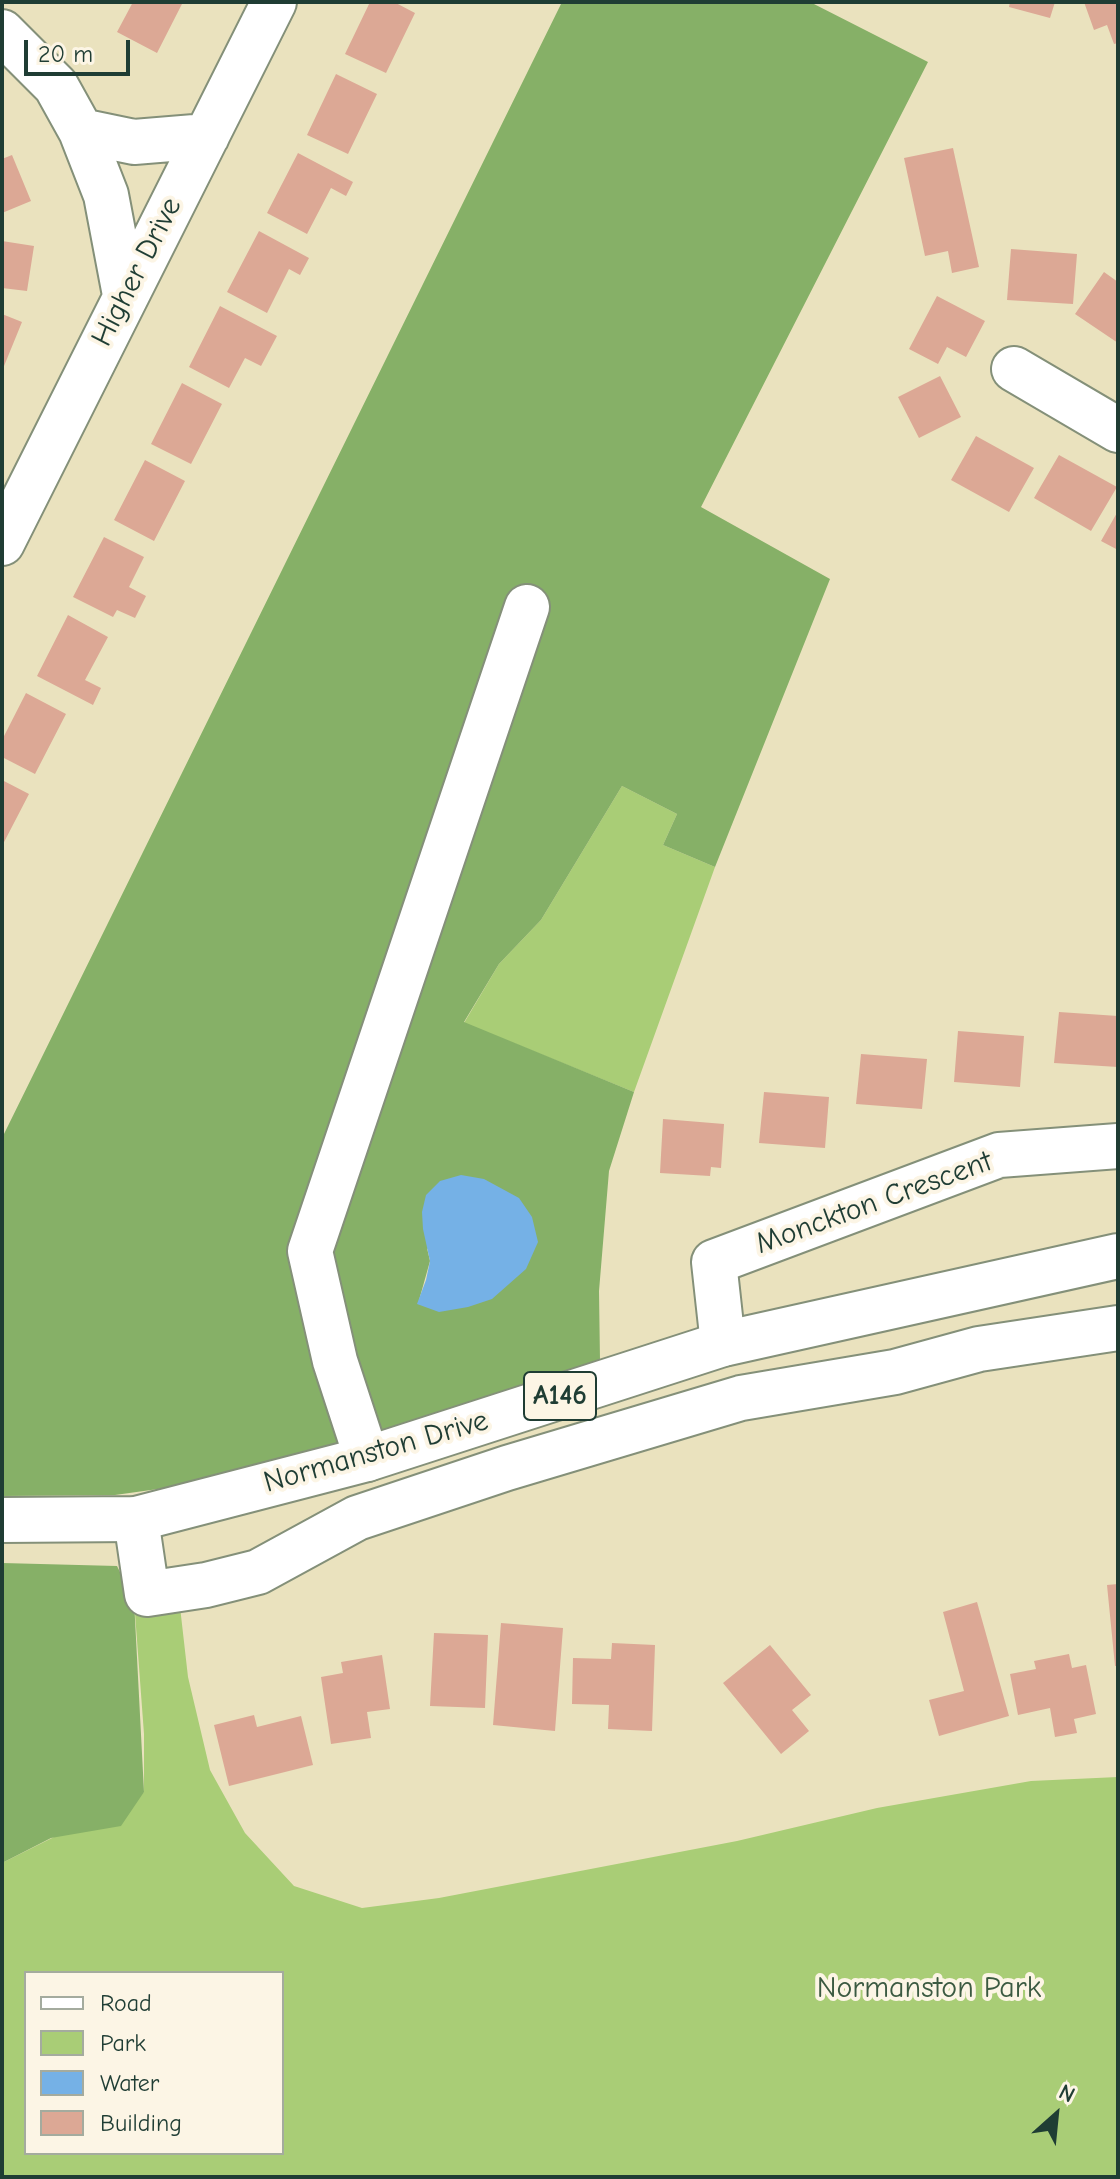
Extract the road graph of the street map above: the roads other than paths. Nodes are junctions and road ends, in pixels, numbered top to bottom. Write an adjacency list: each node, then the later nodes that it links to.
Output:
1 (274, 2): 4 (main road, Higher Drive)
2 (2, 32): 3 (main road)
3 (81, 131): 4 (main road); 5 (main road)
4 (207, 136): 5 (main road, Higher Drive)
5 (125, 295): 8 (main road, Higher Drive)
6 (1014, 369): 7 (main road)
7 (1118, 430)
8 (2, 543)
9 (527, 607): 14 (main road)
10 (1118, 1146): 13 (main road, Monckton Crescent)
11 (1118, 1256): 13 (main road, Normanston Drive / A146)
12 (1118, 1328): 15 (main road)
13 (723, 1344): 14 (main road, Normanston Drive / A146)
14 (367, 1459): 15 (main road, Normanston Drive / A146)
15 (136, 1519): 16 (main road, Normanston Drive / A146)
16 (2, 1520)

